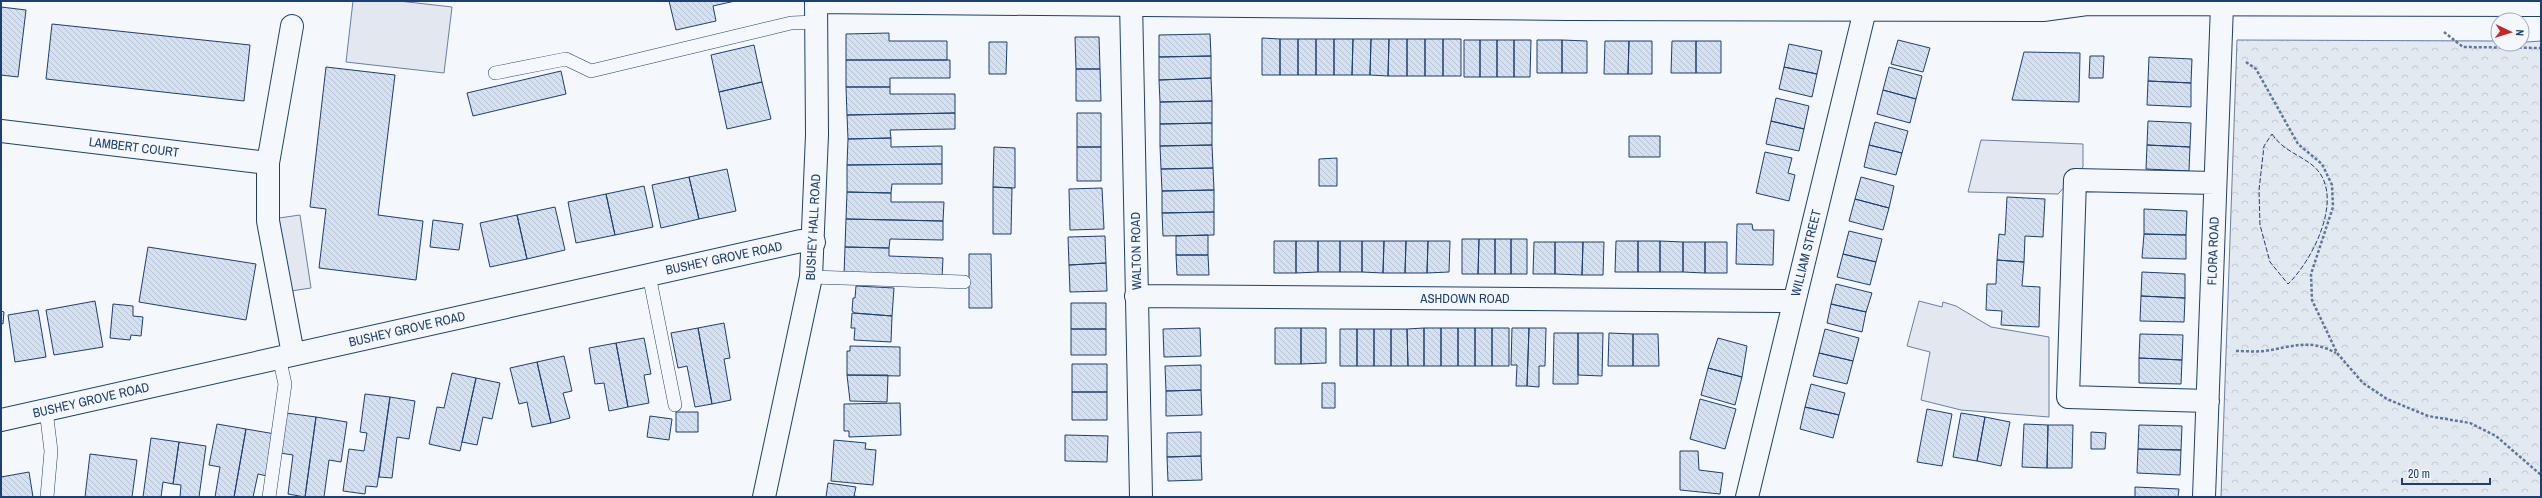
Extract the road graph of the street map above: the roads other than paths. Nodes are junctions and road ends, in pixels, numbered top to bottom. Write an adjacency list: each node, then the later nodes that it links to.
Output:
1 (1131, 3): 3 (street); 7 (street); 18 (street, WALTON ROAD)
2 (2250, 3): 4 (street); 5 (street)
3 (1568, 5): 8 (street)
4 (2222, 5): 6 (street); 13 (street, FLORA ROAD)
5 (2541, 5)
6 (1984, 6): 8 (street)
7 (816, 9): 10 (lane); 14 (street, BUSHEY HALL ROAD)
8 (1866, 10): 19 (street, WILLIAM STREET)
9 (292, 26): 12 (street)
10 (495, 74)
11 (1, 131): 12 (street, LAMBERT COURT)
12 (268, 163): 20 (street)
13 (2216, 184): 21 (street, FLORA ROAD); 21 (street)
14 (814, 242): 15 (street, BUSHEY GROVE ROAD); 16 (street, BUSHEY HALL ROAD)
15 (649, 275): 20 (street, BUSHEY GROVE ROAD); 22 (lane)
16 (811, 277): 17 (lane); 27 (street, BUSHEY HALL ROAD)
17 (964, 282)
18 (1136, 296): 19 (street, ASHDOWN ROAD); 28 (street, WALTON ROAD)
19 (1794, 301): 29 (street, WILLIAM STREET)
20 (286, 356): 23 (street, BUSHEY GROVE ROAD); 26 (lane)
21 (2208, 401): 30 (street, FLORA ROAD)
22 (675, 405)
23 (46, 410): 24 (street, BUSHEY GROVE ROAD); 25 (lane)
24 (1, 420)
25 (47, 497)
26 (268, 497)
27 (764, 497)
28 (1141, 497)
29 (1747, 497)
30 (2204, 497)

